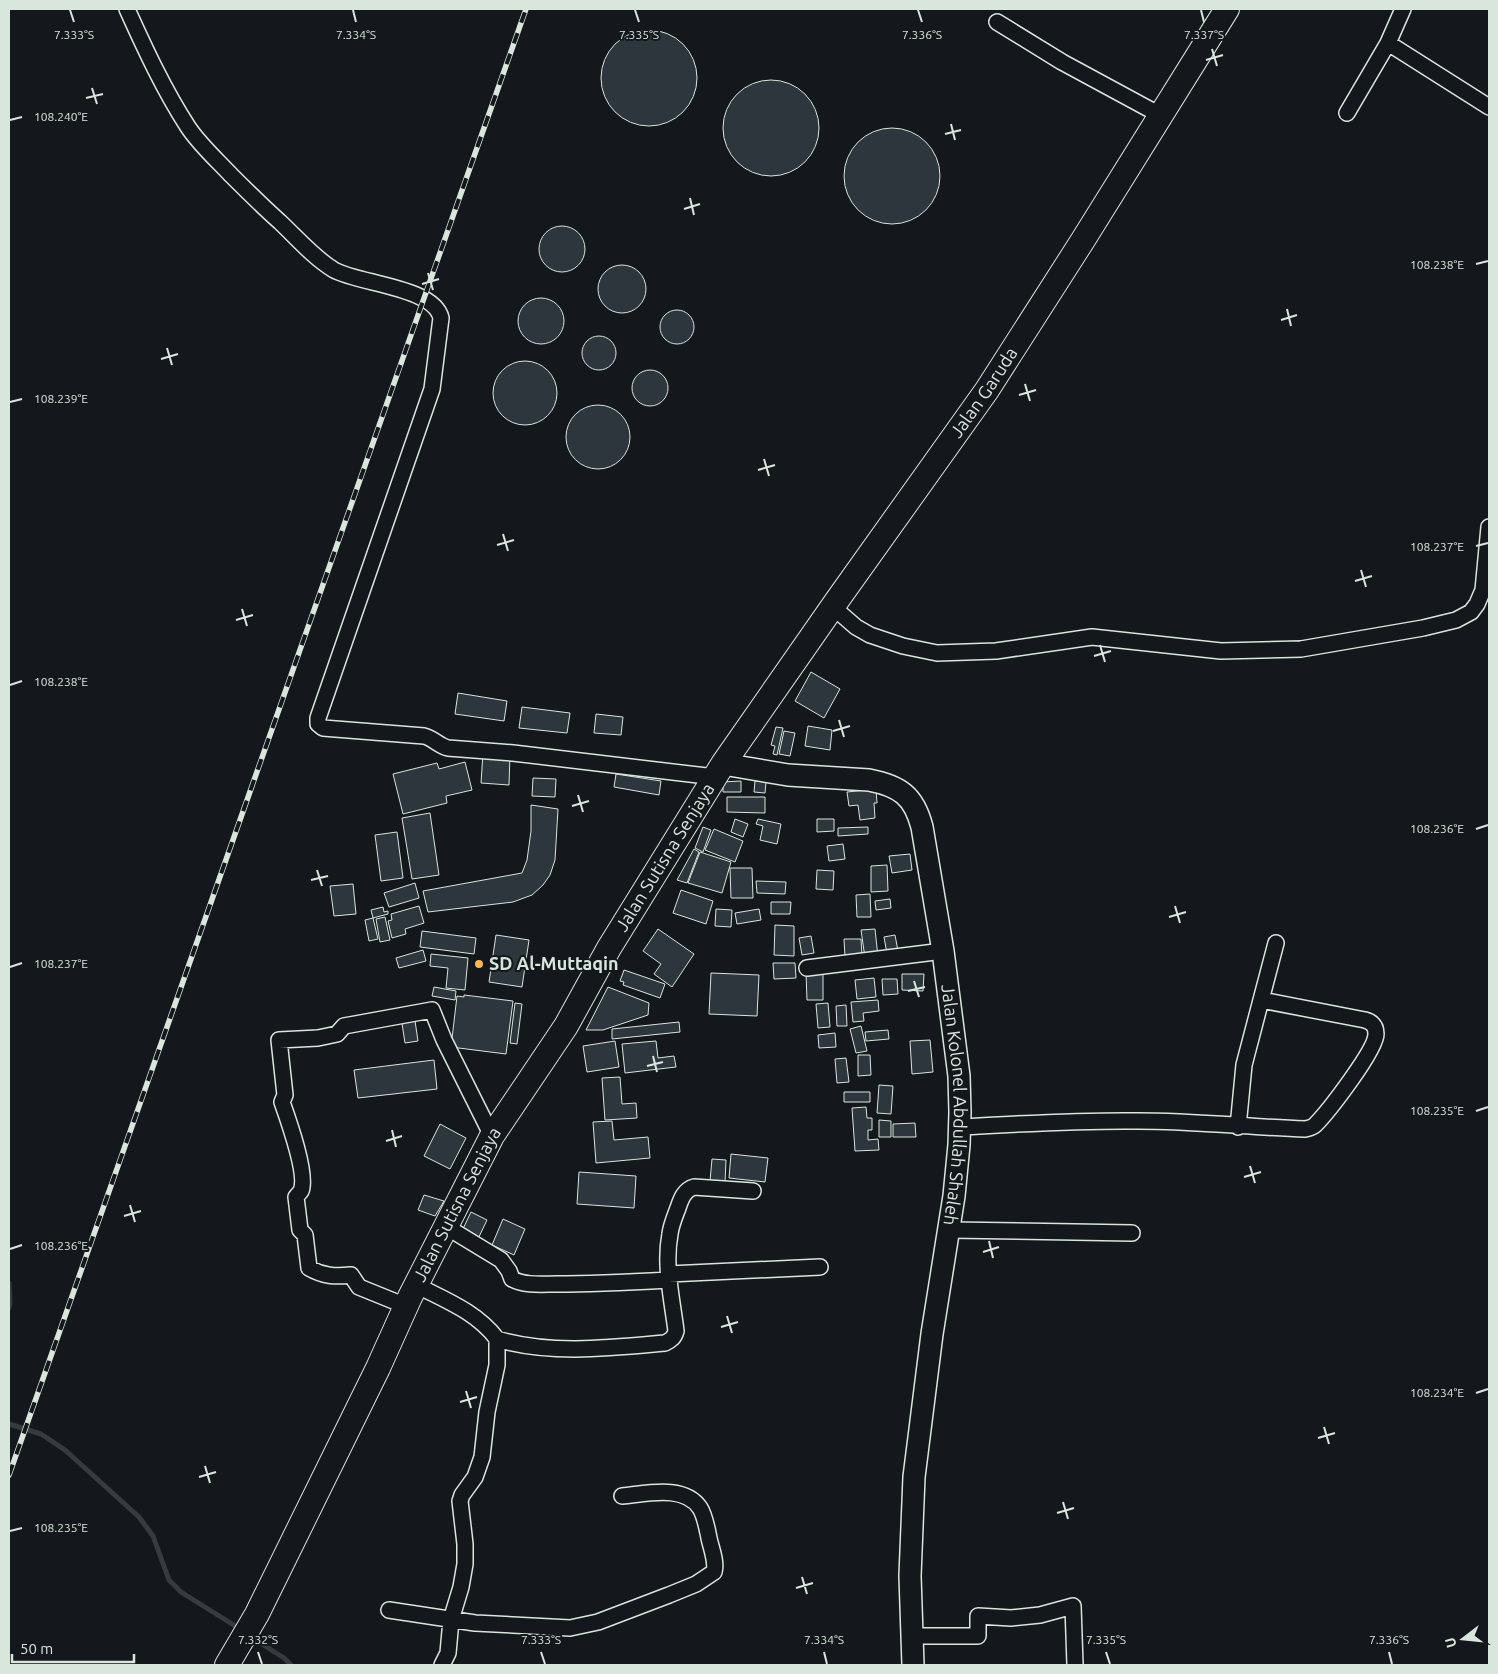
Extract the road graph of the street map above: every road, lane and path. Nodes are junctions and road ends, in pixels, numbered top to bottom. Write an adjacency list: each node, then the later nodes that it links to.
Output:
1 (127, 9): 11 (street)
2 (1227, 9): 8 (main road, Jalan Garuda)
3 (1403, 9): 5 (street)
4 (997, 22): 8 (street)
5 (1388, 43): 6 (street); 7 (street)
6 (1489, 107)
7 (1347, 113)
8 (1160, 116): 10 (main road, Jalan Garuda)
9 (1489, 527): 10 (street)
10 (833, 607): 11 (main road, Jalan Garuda)
11 (718, 770): 13 (main road, Jalan Kolonel Abdullah Shaleh); 18 (main road, Jalan Sutisna Senjaya)
12 (1276, 943): 15 (street)
13 (943, 951): 14 (street); 16 (main road, Jalan Kolonel Abdullah Shaleh)
14 (807, 968)
15 (1261, 1000): 17 (street); 17 (street)
16 (960, 1127): 17 (street); 21 (main road, Jalan Kolonel Abdullah Shaleh)
17 (1238, 1127)
18 (492, 1136): 20 (main road, Jalan Sutisna Senjaya); 25 (street)
19 (753, 1191): 24 (street)
20 (445, 1226): 24 (street); 25 (main road, Jalan Sutisna Senjaya)
21 (950, 1230): 22 (street); 30 (main road, Jalan Kolonel Abdullah Shaleh)
22 (1132, 1233)
23 (820, 1268): 24 (street)
24 (669, 1277): 26 (street)
25 (411, 1295): 26 (street); 31 (main road, Jalan Sutisna Senjaya)
26 (497, 1339): 29 (street)
27 (622, 1496): 29 (street)
28 (389, 1610): 29 (street)
29 (451, 1620): 32 (street)
30 (912, 1636): 33 (main road, Jalan Kolonel Abdullah Shaleh); 34 (street)
31 (230, 1660)
32 (442, 1665)
33 (913, 1665)
34 (1075, 1665)

